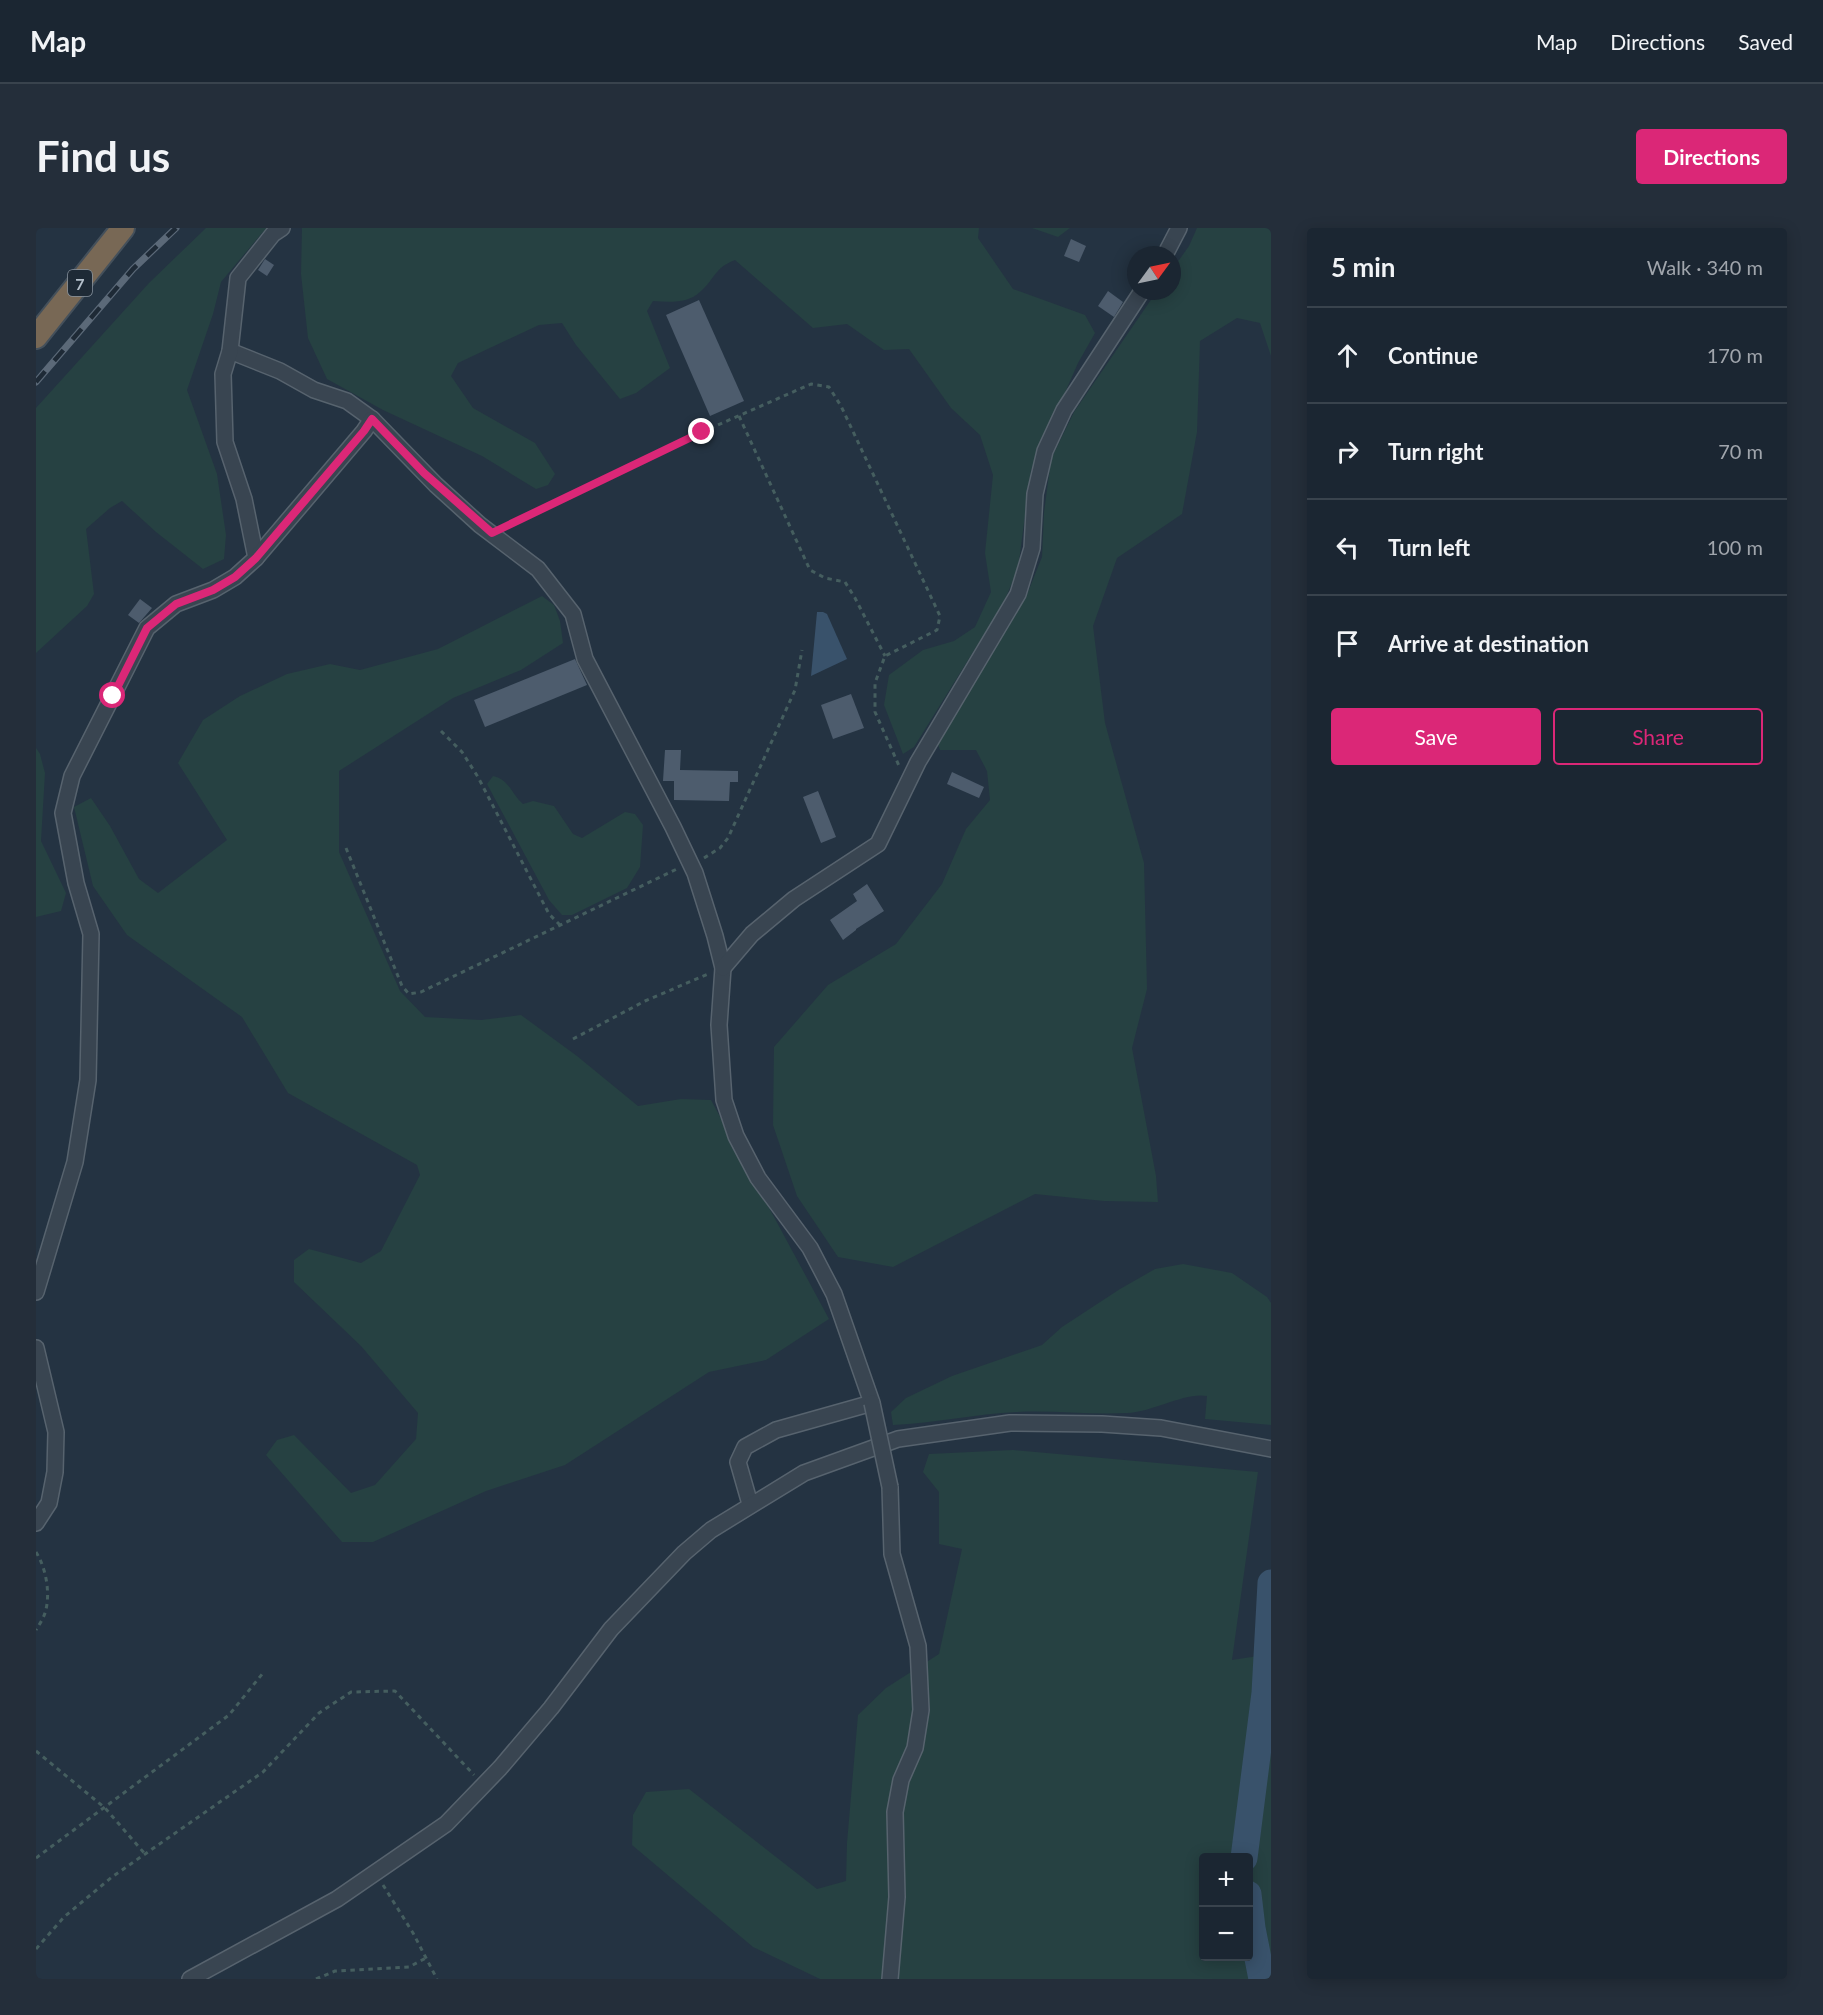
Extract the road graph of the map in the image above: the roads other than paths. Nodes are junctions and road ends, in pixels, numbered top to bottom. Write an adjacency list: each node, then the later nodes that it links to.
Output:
1 (123, 228): 6 (highway, 7)
2 (282, 228): 7 (street)
3 (1179, 228): 4 (street)
4 (1170, 246)
5 (1136, 300): 10 (street)
6 (36, 337)
7 (230, 351): 8 (street); 9 (street)
8 (372, 419): 9 (street); 10 (street)
9 (256, 558): 11 (street)
10 (723, 968): 13 (street)
11 (36, 1292)
12 (36, 1348): 16 (street)
13 (872, 1403): 15 (street); 18 (street, bridge)
14 (1271, 1449): 15 (street)
15 (750, 1504): 17 (street)
16 (36, 1523)
17 (190, 1979)
18 (890, 1979)

